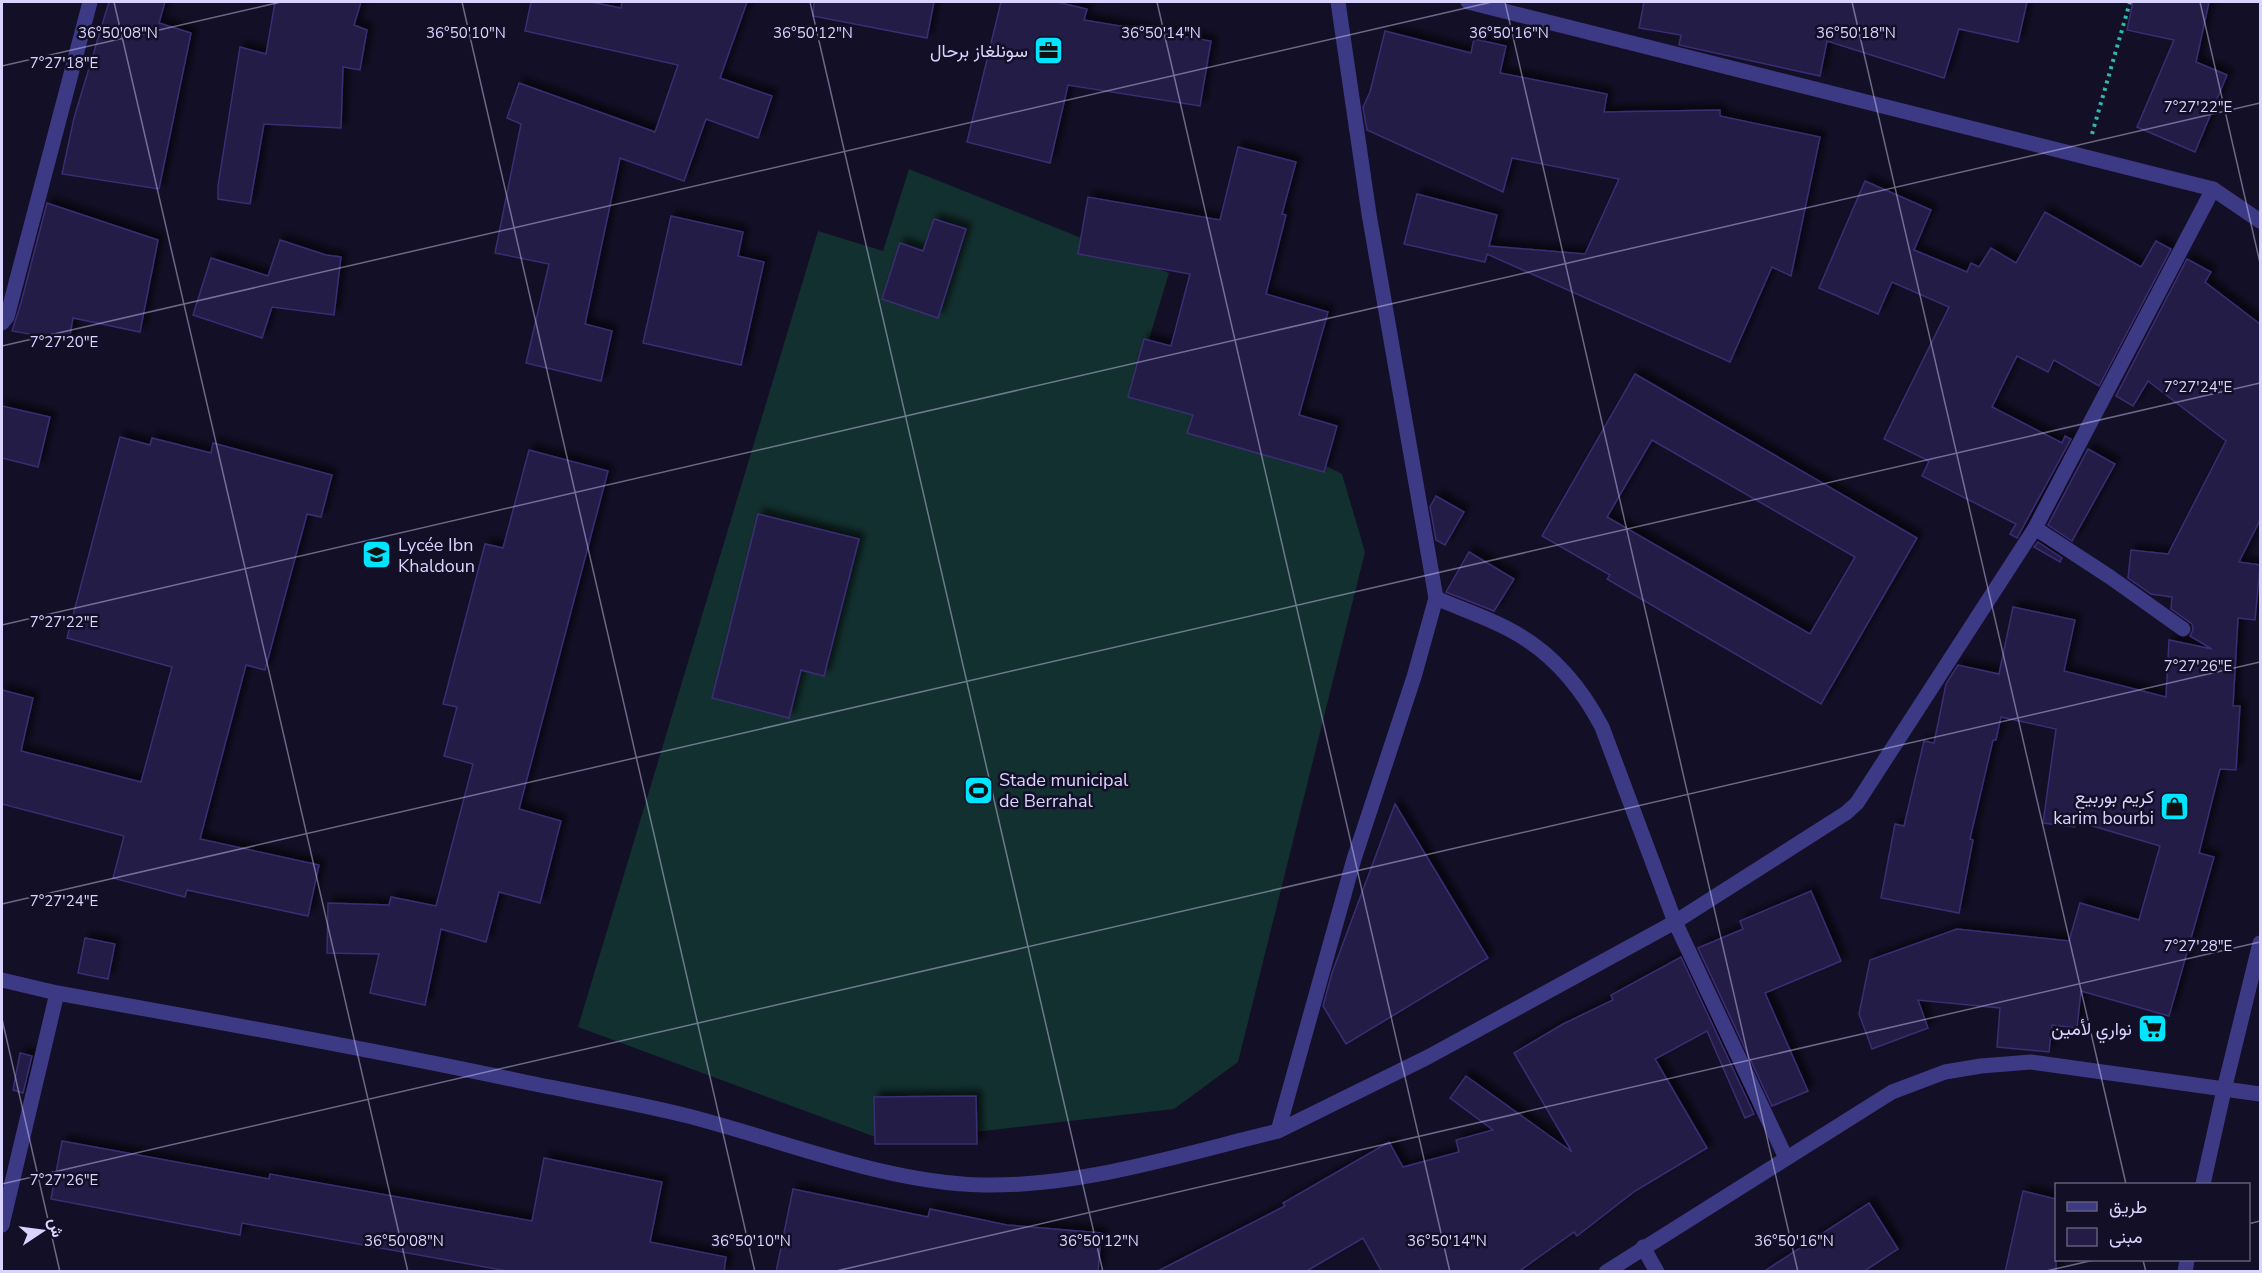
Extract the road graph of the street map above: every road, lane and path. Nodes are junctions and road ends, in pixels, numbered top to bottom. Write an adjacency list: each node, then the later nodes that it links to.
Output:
1 (90, 2): 8 (street)
2 (1338, 2): 10 (street)
3 (1468, 2): 5 (street)
4 (2130, 2): 5 (path)
5 (2086, 156): 6 (street)
6 (2213, 189): 7 (street); 9 (street)
7 (2260, 221)
8 (2, 323)
9 (2035, 528): 11 (street); 12 (street)
10 (1436, 598): 12 (street); 18 (street)
11 (2183, 629)
12 (1675, 922): 18 (street); 19 (street)
13 (2260, 943): 16 (street)
14 (2, 980): 15 (street)
15 (57, 993): 18 (street); 21 (street)
16 (2224, 1090): 17 (street); 19 (street); 20 (street)
17 (2260, 1094)
18 (1278, 1131)
19 (1786, 1158): 22 (street)
20 (2203, 1183)
21 (2, 1225)
22 (1643, 1247): 23 (street); 24 (street)
23 (1606, 1272)
24 (1657, 1272)

